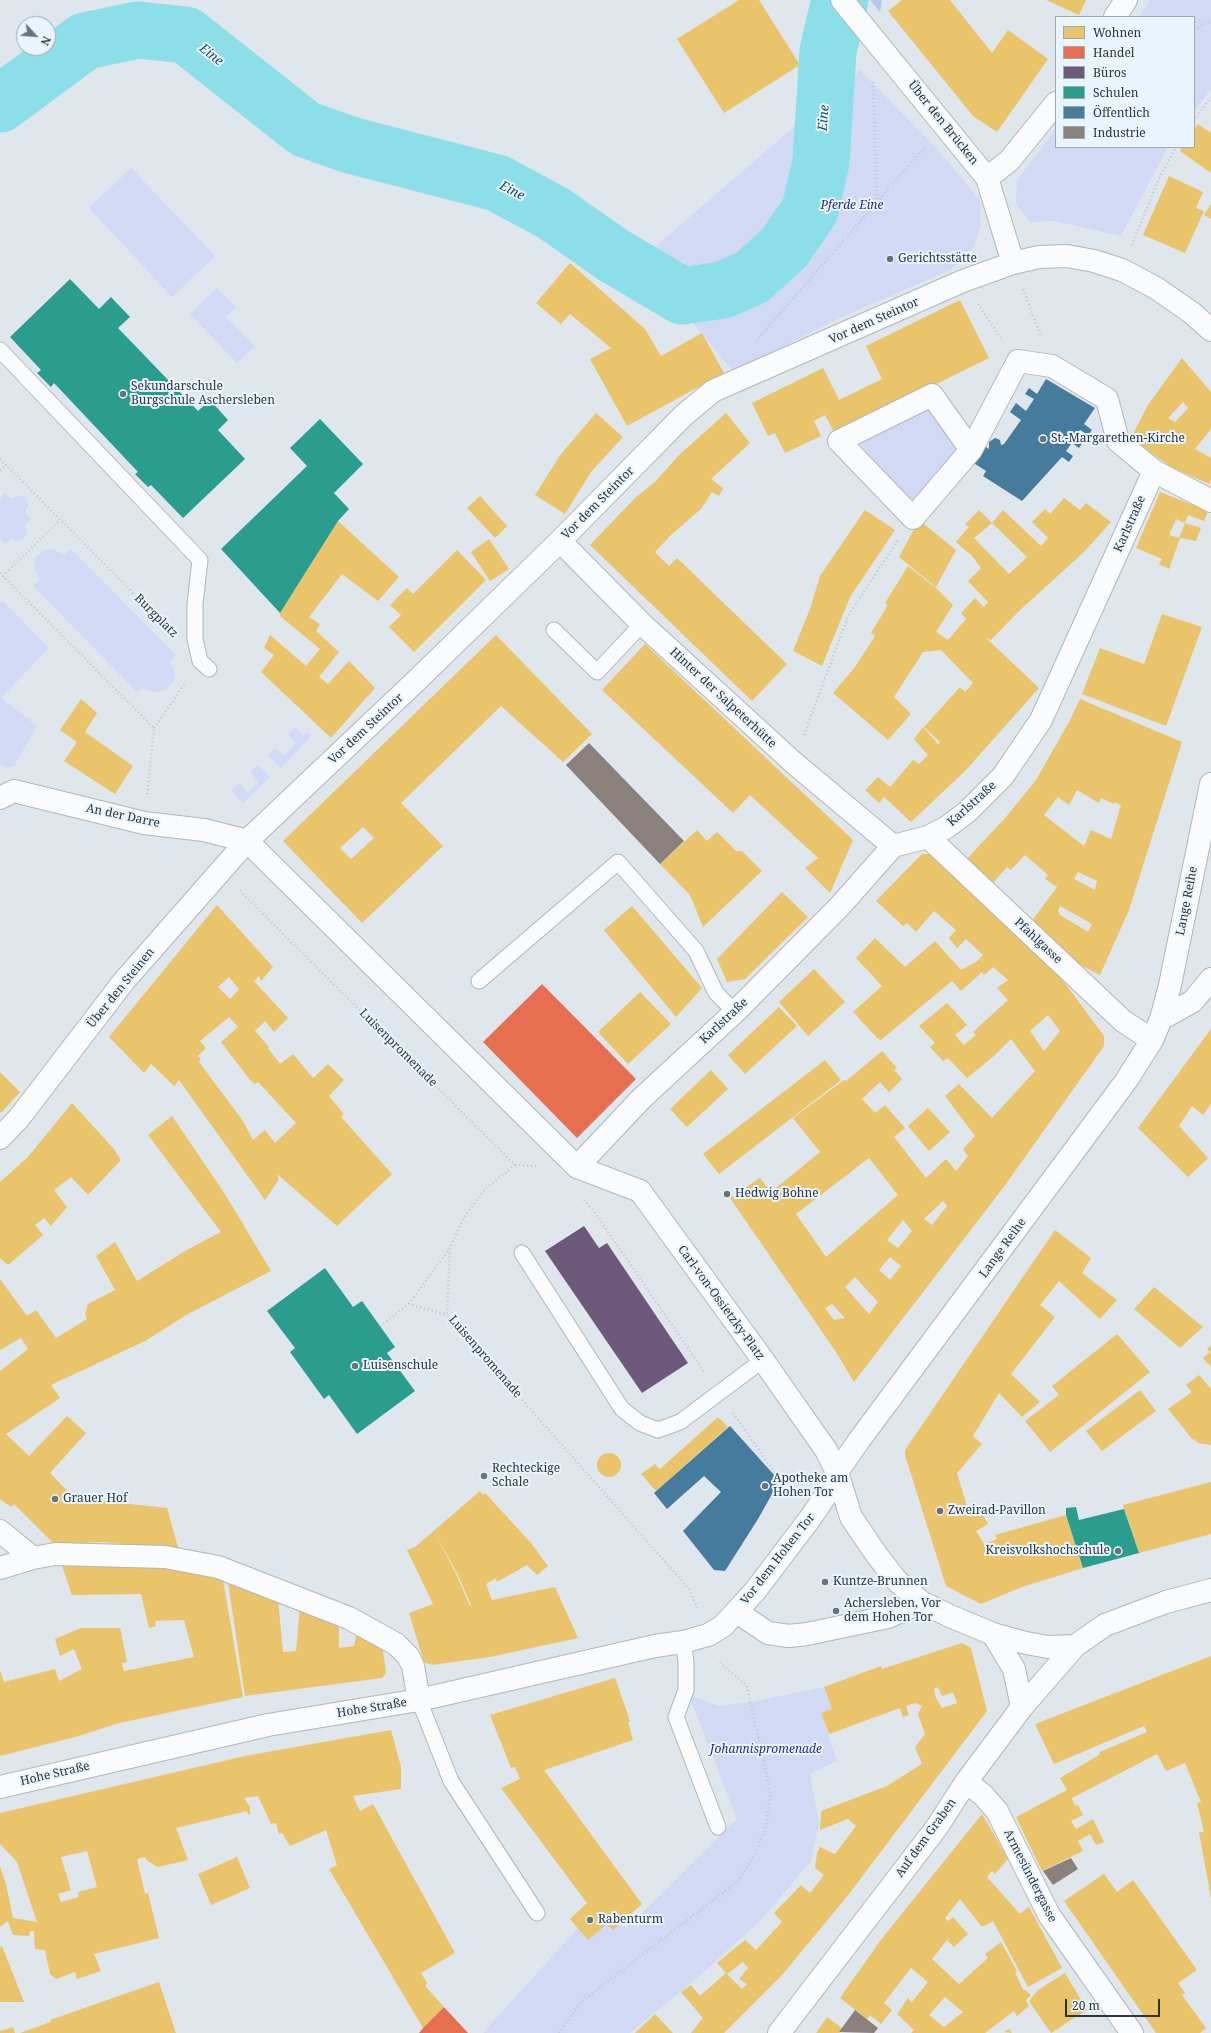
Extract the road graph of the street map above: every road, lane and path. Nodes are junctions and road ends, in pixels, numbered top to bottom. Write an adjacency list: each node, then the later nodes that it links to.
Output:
1 (842, 0): 6 (street, Über den Brücken)
2 (1126, 0): 3 (street)
3 (1116, 16)
4 (1211, 21): 5 (path)
5 (1195, 29)
6 (886, 55): 10 (street, Über den Brücken); 13 (path)
7 (1211, 97): 9 (path)
8 (1055, 104): 12 (street)
9 (1195, 119)
10 (944, 125): 12 (street, Über den Brücken); 13 (path)
11 (1175, 148): 15 (path)
12 (987, 178): 14 (street, Über den Brücken)
13 (876, 201): 18 (path)
14 (1013, 263): 15 (street, Vor dem Steintor); 16 (street, Vor dem Steintor); 21 (path)
15 (1122, 270): 17 (street, Vor dem Steintor)
16 (963, 281): 20 (path); 30 (street, Vor dem Steintor)
17 (1211, 330)
18 (754, 344)
19 (0, 350): 36 (lane)
20 (1018, 361): 21 (street); 22 (street)
21 (1052, 366): 26 (street)
22 (971, 450): 28 (street); 28 (street)
23 (0, 459): 24 (path, Burgplatz)
24 (6, 465): 25 (path); 29 (path, Burgplatz)
25 (0, 470)
26 (1154, 471): 27 (street); 43 (street, Karlstraße)
27 (1211, 501)
28 (913, 518): 39 (path)
29 (60, 520): 32 (path); 35 (path, Burgplatz)
30 (560, 541): 33 (street, Hinter der Salpeterhütte); 44 (street, Vor dem Steintor)
31 (0, 573): 32 (path)
32 (3, 576): 38 (path)
33 (642, 624): 34 (lane); 39 (street, Hinter der Salpeterhütte)
34 (554, 630)
35 (176, 636)
36 (208, 669)
37 (191, 676): 38 (path)
38 (154, 728): 42 (path)
39 (794, 763): 45 (street, Hinter der Salpeterhütte)
40 (1211, 784): 50 (street, Lange Reihe)
41 (0, 798): 42 (street, An der Darre)
42 (144, 823): 44 (street, An der Darre)
43 (928, 837): 45 (street, Karlstraße); 51 (street, Pfahlgasse)
44 (247, 841): 46 (street, Über den Steinen); 53 (street)
45 (893, 846): 49 (street, Karlstraße)
46 (221, 871): 52 (street, Über den Steinen); 55 (path, Luisenpromenade)
47 (1211, 979): 50 (street)
48 (479, 981): 49 (lane)
49 (735, 1012): 53 (street, Karlstraße)
50 (1161, 1019): 51 (street, Lange Reihe)
51 (1152, 1040): 62 (street, Lange Reihe)
52 (0, 1138)
53 (577, 1167): 60 (street, Carl-von-Ossietzky-Platz)
54 (583, 1199): 61 (path)
55 (450, 1248): 57 (path); 58 (path, Luisenpromenade)
56 (522, 1253): 61 (lane)
57 (409, 1304): 58 (path); 59 (path)
58 (447, 1314): 71 (path, Luisenpromenade)
59 (380, 1326)
60 (763, 1360): 61 (lane); 62 (street, Carl-von-Ossietzky-Platz)
61 (718, 1392): 63 (path)
62 (837, 1472): 63 (street, Vor dem Hohen Tor); 68 (street)
63 (809, 1520): 69 (street, Vor dem Hohen Tor)
64 (0, 1531): 65 (street)
65 (33, 1558): 66 (street); 74 (street)
66 (0, 1568)
67 (1211, 1590): 73 (street)
68 (921, 1602): 69 (street, Vor dem Hohen Tor); 70 (street)
69 (737, 1612): 71 (street, Hohe Straße)
70 (993, 1634): 73 (street); 75 (street)
71 (708, 1635): 72 (street, Hohe Straße); 80 (path)
72 (683, 1642): 74 (street, Hohe Straße); 78 (lane)
73 (1075, 1646): 75 (street, Auf dem Graben)
74 (420, 1700): 77 (street, Hohe Straße); 79 (lane)
75 (1022, 1708): 76 (street, Auf dem Graben)
76 (966, 1782): 81 (street, Auf dem Graben); 82 (street, Armesündergasse)
77 (0, 1787)
78 (718, 1827)
79 (538, 1913)
80 (559, 2033)
81 (779, 2033)
82 (1132, 2033)

